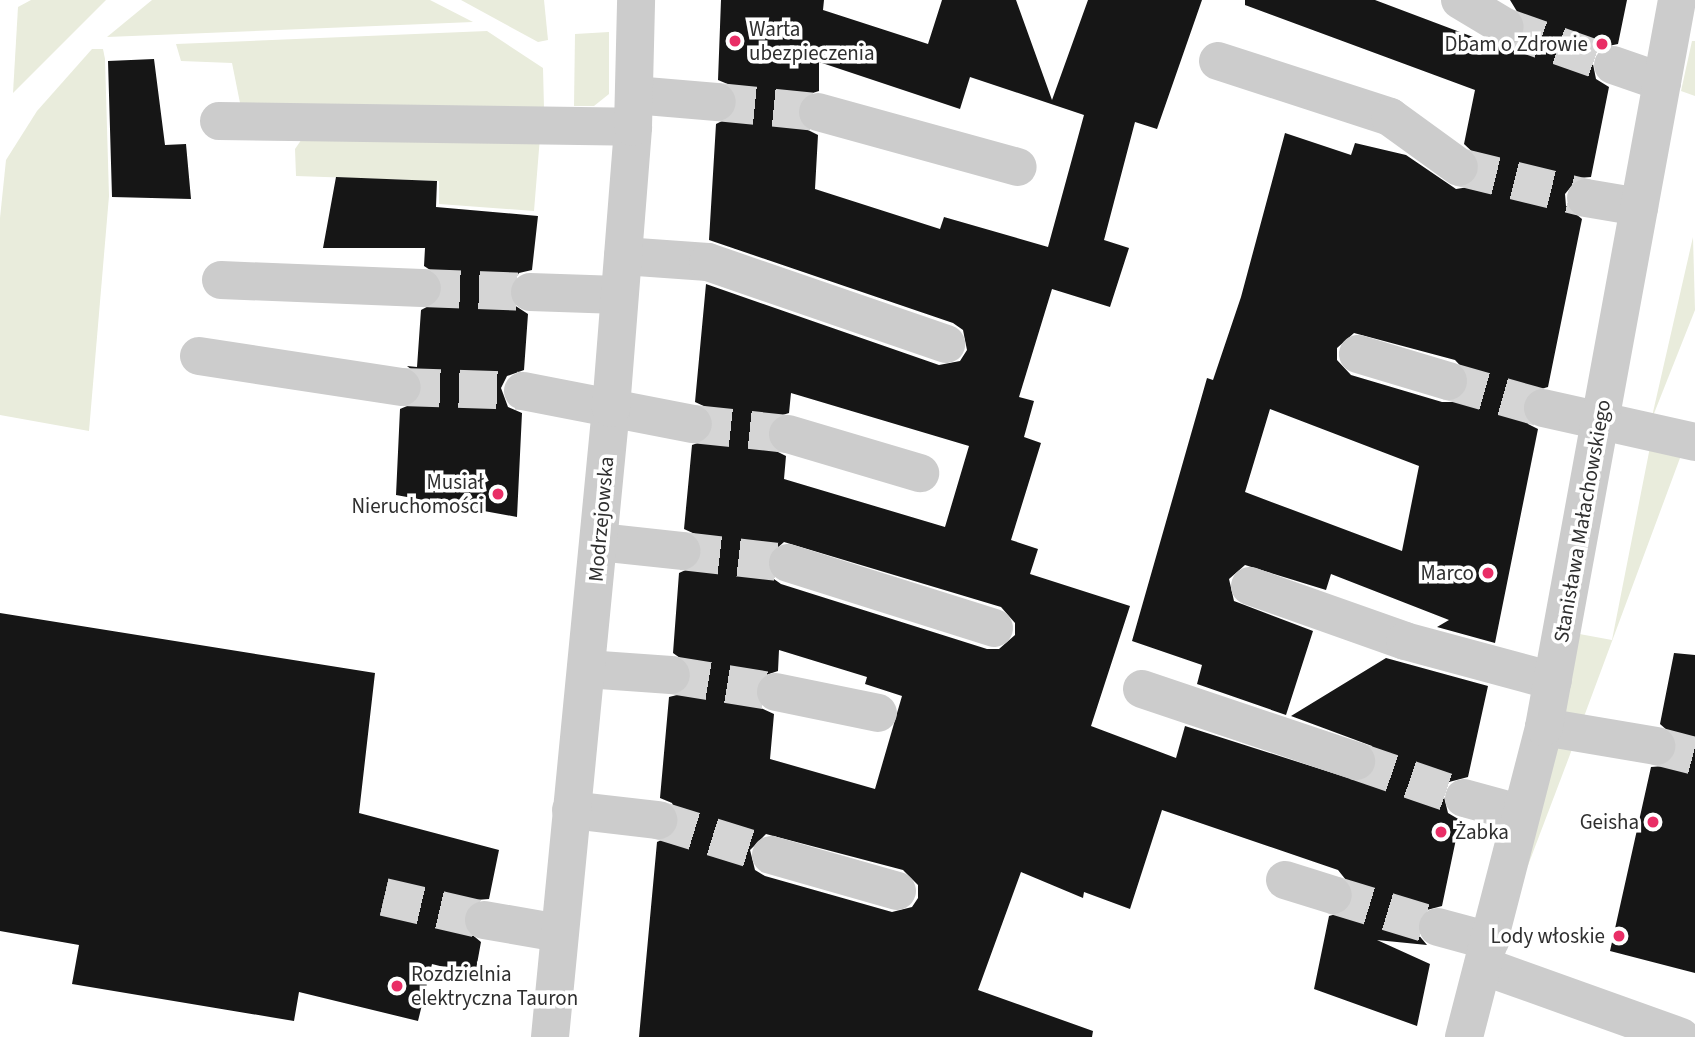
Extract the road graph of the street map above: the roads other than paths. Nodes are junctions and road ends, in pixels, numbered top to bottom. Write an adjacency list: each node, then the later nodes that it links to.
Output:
1 (636, 0): 9 (street, Modrzejowska)
2 (1460, 0): 4 (street)
3 (1677, 0): 7 (street, Stanisława Małachowskiego)
4 (1505, 27)
5 (1219, 61): 13 (street)
6 (1613, 65): 7 (street)
7 (1662, 82): 15 (street, Stanisława Małachowskiego)
8 (717, 102): 9 (street)
9 (633, 111): 11 (street); 16 (street, Modrzejowska)
10 (818, 112): 12 (street)
11 (219, 121)
12 (1018, 167)
13 (1459, 167)
14 (1586, 198): 15 (street)
15 (1639, 208): 29 (street, Stanisława Małachowskiego)
16 (623, 256): 20 (street, Modrzejowska); 21 (street)
17 (221, 280): 18 (street)
18 (422, 288)
19 (530, 292): 20 (street)
20 (620, 295): 27 (street, Modrzejowska)
21 (946, 344)
22 (1358, 354): 24 (street)
23 (199, 356): 25 (street)
24 (1448, 381)
25 (401, 387)
26 (523, 391): 27 (street)
27 (611, 408): 30 (street); 34 (street, Modrzejowska)
28 (1543, 408): 29 (street)
29 (1599, 423): 32 (street); 41 (street, Stanisława Małachowskiego)
30 (693, 424)
31 (788, 434): 33 (street)
32 (1695, 442)
33 (920, 474)
34 (600, 542): 35 (street); 39 (street, Modrzejowska)
35 (682, 551)
36 (788, 563): 38 (street)
37 (1250, 586): 41 (street)
38 (994, 628)
39 (586, 669): 40 (street); 49 (street, Modrzejowska)
40 (671, 675)
41 (1553, 681): 45 (street, Stanisława Małachowskiego)
42 (1142, 689): 47 (street)
43 (776, 692): 44 (street)
44 (878, 712)
45 (1544, 727): 46 (street); 50 (street, Stanisława Małachowskiego)
46 (1656, 746)
47 (1356, 761)
48 (1464, 798): 50 (street)
49 (571, 810): 51 (street); 58 (street, Modrzejowska)
50 (1519, 813): 59 (street, Stanisława Małachowskiego)
51 (659, 820)
52 (771, 855): 54 (street)
53 (1285, 880): 55 (street)
54 (897, 891)
55 (1333, 895)
56 (484, 920): 58 (street)
57 (1438, 927): 59 (street)
58 (559, 933): 60 (street, Modrzejowska)
59 (1487, 953): 61 (street, Stanisława Małachowskiego); 62 (street)
60 (550, 1037)
61 (1464, 1037)
62 (1681, 1037)

